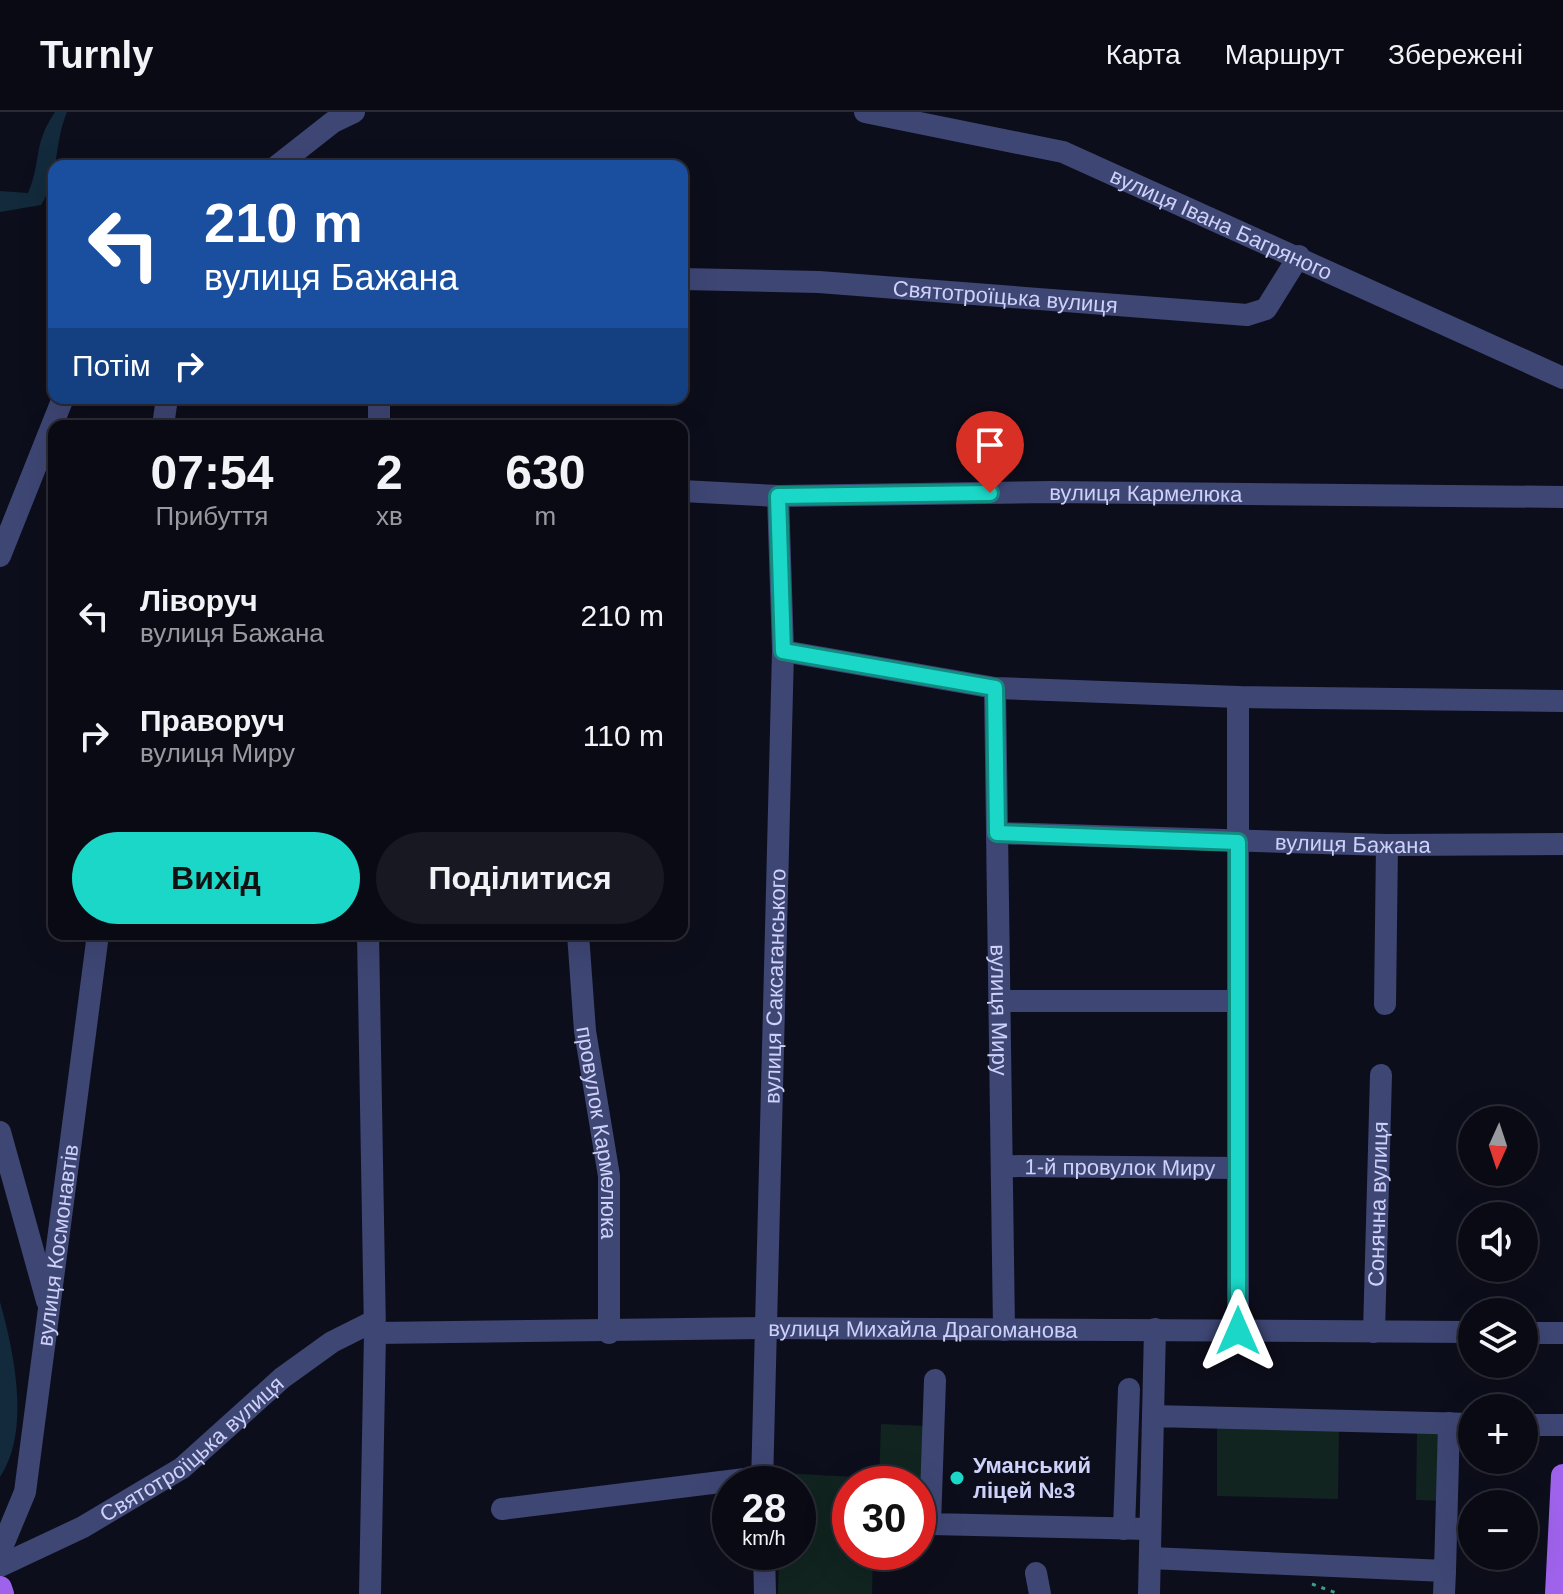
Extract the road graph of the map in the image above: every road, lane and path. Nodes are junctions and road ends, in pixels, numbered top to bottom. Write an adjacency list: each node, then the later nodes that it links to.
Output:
1 (354, 112): 3 (street)
2 (865, 112): 4 (street, вулиця Івана Багряного)
3 (285, 160)
4 (1299, 256): 5 (street, Святотроїцька вулиця); 6 (street, вулиця Івана Багряного)
5 (688, 279)
6 (1563, 378)
7 (48, 436): 11 (street)
8 (688, 491): 9 (street, вулиця Кармелюка)
9 (778, 496): 10 (street, вулиця Кармелюка); 12 (street, вулиця Саксаганського)
10 (1563, 497)
11 (0, 556)
12 (783, 651): 13 (street); 32 (street, вулиця Саксаганського)
13 (995, 688): 14 (street); 16 (street, вулиця Миру)
14 (1238, 697): 15 (street); 17 (street)
15 (1563, 701)
16 (997, 833): 17 (street, вулиця Бажана); 23 (street, вулиця Миру)
17 (1238, 842): 19 (street, вулиця Бажана); 24 (street)
18 (1563, 844): 19 (street, вулиця Бажана)
19 (1387, 845): 25 (street)
20 (97, 940): 30 (street, вулиця Космонавтів)
21 (368, 940): 31 (street)
22 (578, 940): 38 (street, провулок Кармелюка)
23 (1000, 1001): 24 (street); 28 (street, вулиця Миру)
24 (1238, 1001): 29 (street)
25 (1385, 1004)
26 (1381, 1075): 36 (street, Сонячна вулиця)
27 (0, 1132): 30 (street)
28 (1002, 1166): 29 (street, 1-й провулок Миру); 34 (street, вулиця Миру)
29 (1238, 1168): 35 (street)
30 (50, 1310): 54 (street, вулиця Космонавтів)
31 (375, 1327): 38 (street, вулиця Михайла Драгоманова); 56 (street, Святотроїцька вулиця); 61 (street)
32 (765, 1328): 34 (street, вулиця Михайла Драгоманова); 38 (street, вулиця Михайла Драгоманова); 48 (street, вулиця Саксаганського)
33 (1155, 1329): 34 (street, вулиця Михайла Драгоманова); 35 (street, вулиця Михайла Драгоманова); 43 (street)
34 (1004, 1330)
35 (1238, 1331): 36 (street, вулиця Михайла Драгоманова)
36 (1374, 1332): 37 (street, вулиця Михайла Драгоманова)
37 (1458, 1332)
38 (609, 1333)
39 (1538, 1333): 40 (street)
40 (1563, 1333)
41 (935, 1380): 52 (street)
42 (1129, 1389): 52 (street)
43 (1153, 1416): 44 (street); 53 (street)
44 (1449, 1423): 45 (street); 58 (street)
45 (1458, 1423)
46 (1538, 1425): 47 (street)
47 (1563, 1425)
48 (762, 1466)
49 (1563, 1476): 65 (main road)
50 (712, 1486): 51 (street, вулиця Саксаганського)
51 (502, 1509)
52 (1124, 1529): 53 (street)
53 (1150, 1529): 55 (street)
54 (0, 1552)
55 (1150, 1558): 58 (street); 63 (street)
56 (0, 1566)
57 (764, 1570): 62 (street)
58 (1445, 1571): 64 (street)
59 (0, 1588): 60 (main road)
60 (2, 1594)
61 (370, 1594)
62 (765, 1594)
63 (1149, 1594)
64 (1444, 1594)
65 (1557, 1594)

